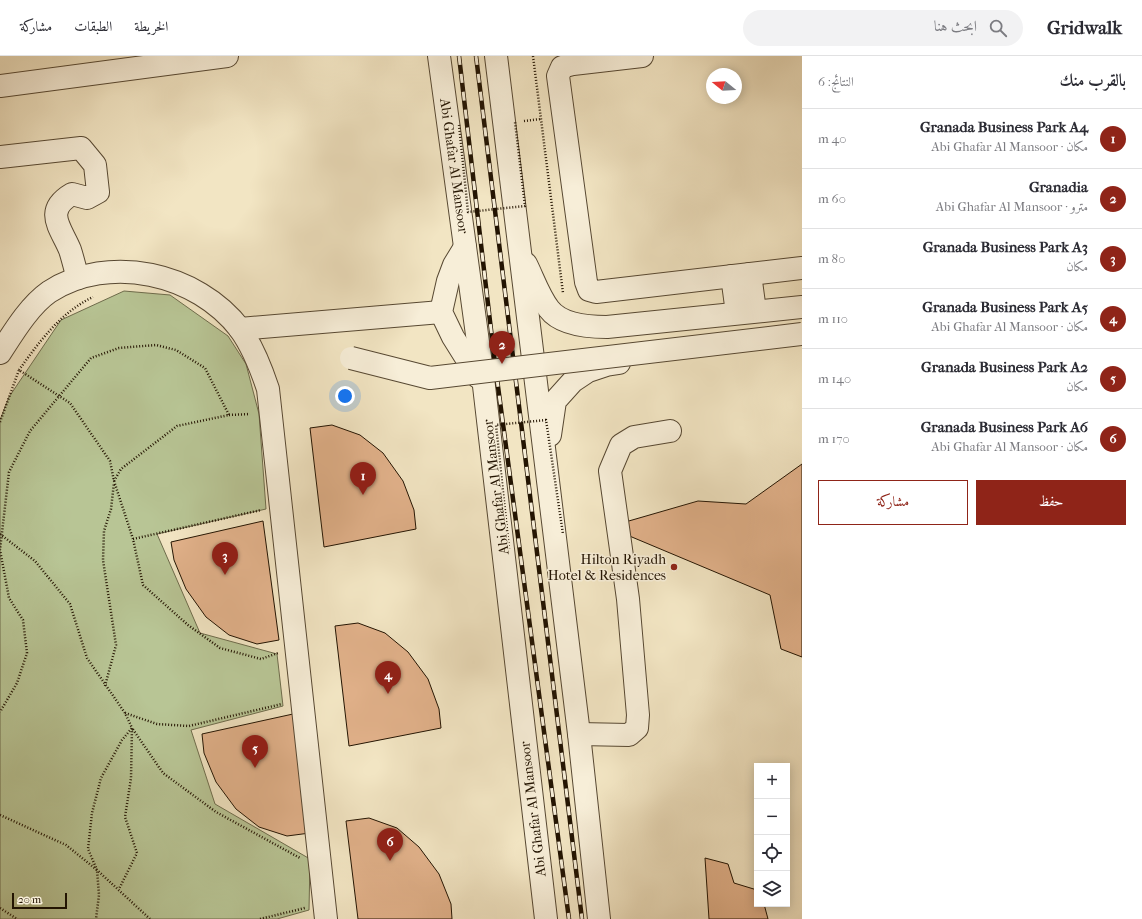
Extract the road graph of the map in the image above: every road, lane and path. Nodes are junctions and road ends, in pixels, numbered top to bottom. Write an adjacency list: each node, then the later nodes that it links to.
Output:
1 (227, 56): 6 (street)
2 (439, 56): 10 (street, Abi Ghafar Al Mansoor)
3 (496, 56): 11 (street)
4 (533, 56): 7 (path)
5 (642, 56): 13 (street)
6 (0, 86)
7 (541, 119): 8 (path, bridge); 19 (path)
8 (459, 125)
9 (0, 157): 14 (street)
10 (465, 247): 17 (street); 26 (street, Abi Ghafar Al Mansoor)
11 (520, 251): 19 (street); 30 (street)
12 (802, 268): 13 (street)
13 (741, 275): 18 (street)
14 (78, 278): 20 (street); 23 (street)
15 (99, 294): 25 (path)
16 (802, 307): 18 (street)
17 (442, 312): 20 (street); 26 (street)
18 (746, 312): 19 (street)
19 (567, 321)
20 (240, 329): 32 (street)
21 (802, 334): 24 (street, bridge)
22 (802, 341): 30 (street)
23 (0, 353)
24 (350, 358)
25 (19, 370): 27 (path); 28 (path)
26 (484, 386): 54 (street, Abi Ghafar Al Mansoor)
27 (60, 396): 31 (path); 31 (path); 33 (path)
28 (0, 422)
29 (670, 431): 43 (street)
30 (546, 464): 43 (street)
31 (114, 481): 35 (path); 38 (path)
32 (280, 505): 35 (path); 37 (street)
33 (1, 534): 38 (path); 40 (path)
34 (563, 534): 36 (path, bridge)
35 (133, 539): 37 (path)
36 (509, 549)
37 (296, 647): 39 (street)
38 (105, 686): 41 (path)
39 (302, 700): 41 (path); 46 (street)
40 (0, 712)
41 (125, 713): 42 (path)
42 (132, 728): 45 (path); 46 (path); 47 (path)
43 (579, 734): 55 (street)
44 (0, 815): 45 (path)
45 (98, 870): 47 (path); 51 (path)
46 (321, 870): 49 (street)
47 (119, 889): 52 (path)
48 (0, 908): 50 (path)
49 (325, 911): 53 (path)
50 (17, 919)
51 (96, 919)
52 (150, 919)
53 (260, 919)
54 (546, 919)
55 (599, 919)

